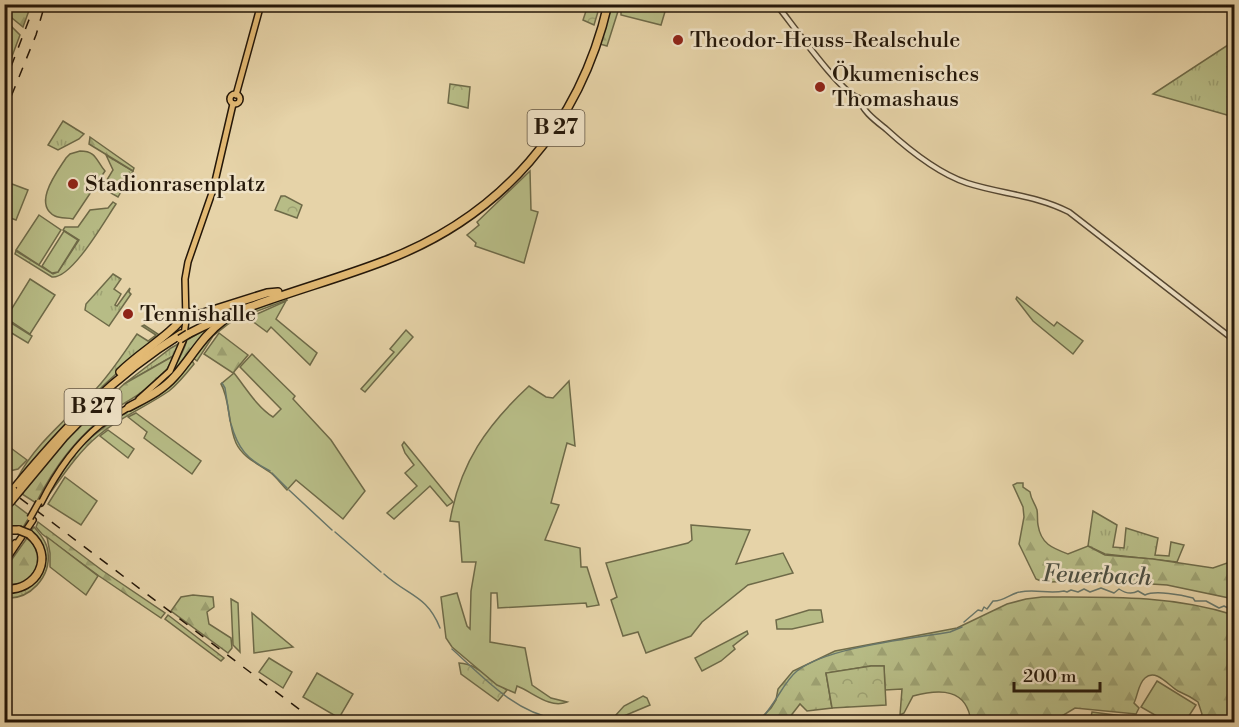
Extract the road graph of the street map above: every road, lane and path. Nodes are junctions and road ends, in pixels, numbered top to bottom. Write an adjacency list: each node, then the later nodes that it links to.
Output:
1 (261, 4): 7 (main road)
2 (606, 4): 4 (highway, B 27)
3 (776, 4): 9 (street)
4 (447, 229): 5 (highway, B 27); 6 (highway, B 27)
5 (278, 292): 7 (highway); 8 (highway, B 27)
6 (244, 309): 8 (highway, B 27); 12 (highway, B 27)
7 (187, 312): 8 (main road); 11 (highway, B 27)
8 (185, 333): 10 (main road); 11 (highway, B 27); 13 (highway, B 27)
9 (1234, 340)
10 (146, 394): 12 (main road); 15 (main road)
11 (99, 395): 13 (highway, B 27)
12 (129, 407): 15 (main road)
13 (16, 489): 14 (highway, B 27, bridge)
14 (7, 498): 16 (highway, B 27)
15 (40, 502): 17 (main road, bridge)
16 (4, 508)
17 (32, 519): 19 (main road); 20 (main road)
18 (4, 530): 21 (highway, bridge)
19 (4, 555)
20 (4, 562)
21 (5, 589)
22 (1234, 718): 23 (main road)
23 (1226, 723)

